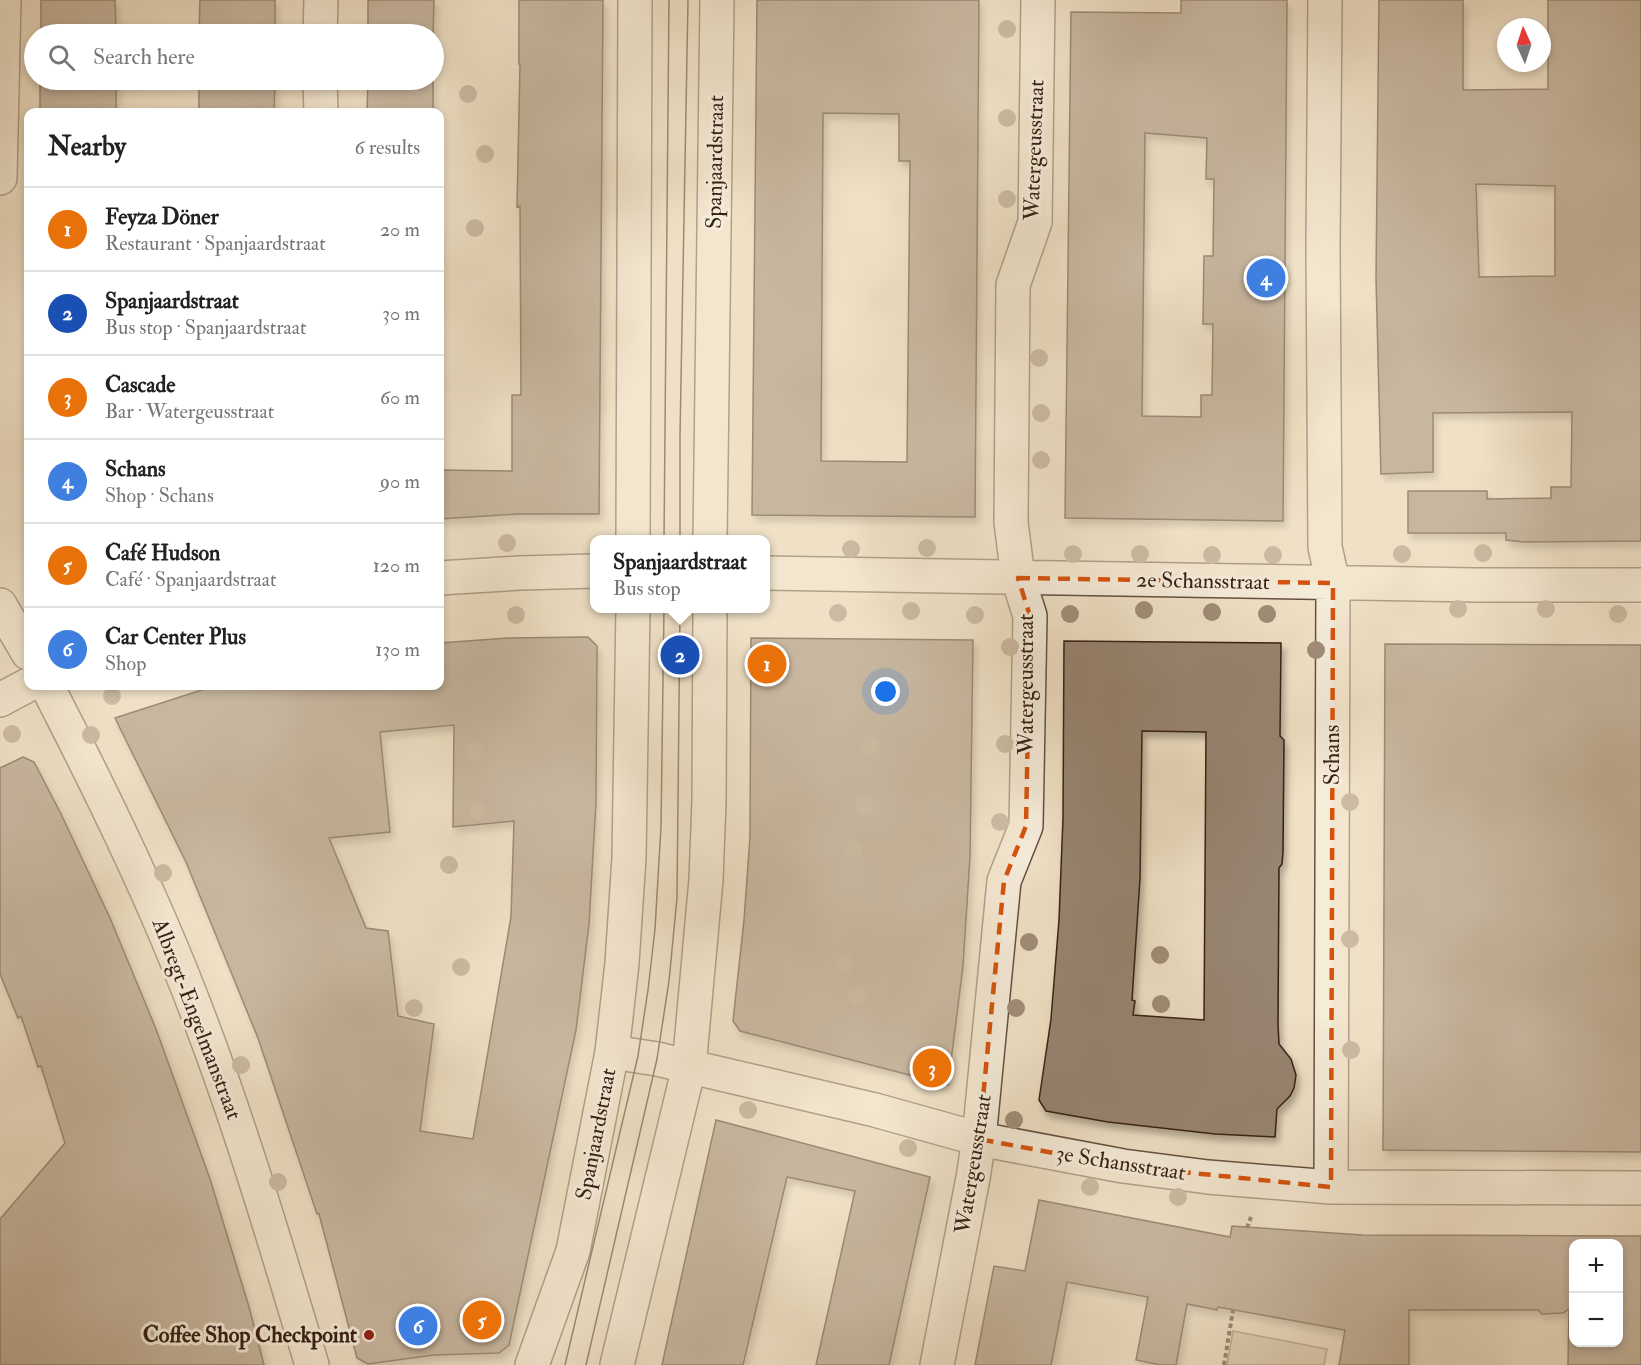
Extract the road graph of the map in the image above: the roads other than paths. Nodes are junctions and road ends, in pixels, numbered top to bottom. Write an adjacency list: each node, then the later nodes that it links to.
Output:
1 (4, 0): 10 (street)
2 (321, 0): 7 (street)
3 (635, 0): 11 (street)
4 (717, 0): 12 (street, Spanjaardstraat)
5 (1038, 0): 16 (street, Watergeusstraat)
6 (1324, 0): 17 (street, Schans)
7 (320, 24)
8 (320, 90): 9 (street)
9 (321, 108)
10 (0, 178)
11 (633, 535)
12 (710, 535)
13 (590, 571): 15 (street)
14 (770, 573): 16 (street, 2e Schansstraat)
15 (444, 578)
16 (1018, 578): 17 (street, 2e Schansstraat); 28 (street, Watergeusstraat)
17 (1333, 583): 18 (street, 2e Schansstraat); 29 (street, Schans)
18 (1641, 585)
19 (0, 605): 22 (street)
20 (633, 613): 26 (street, Spanjaardstraat)
21 (710, 613): 27 (street)
22 (24, 646)
23 (24, 687): 25 (street)
24 (49, 690): 31 (street, Albregt-Engelmanstraat)
25 (0, 700)
26 (612, 1052): 27 (street, 3e Schansstraat); 32 (street, Spanjaardstraat)
27 (689, 1067): 28 (street, 3e Schansstraat); 33 (street)
28 (979, 1139): 29 (street, 3e Schansstraat); 34 (street, Watergeusstraat)
29 (1331, 1187): 30 (street, 3e Schansstraat)
30 (1641, 1188)
31 (312, 1365)
32 (532, 1365)
33 (617, 1365)
34 (937, 1365)

